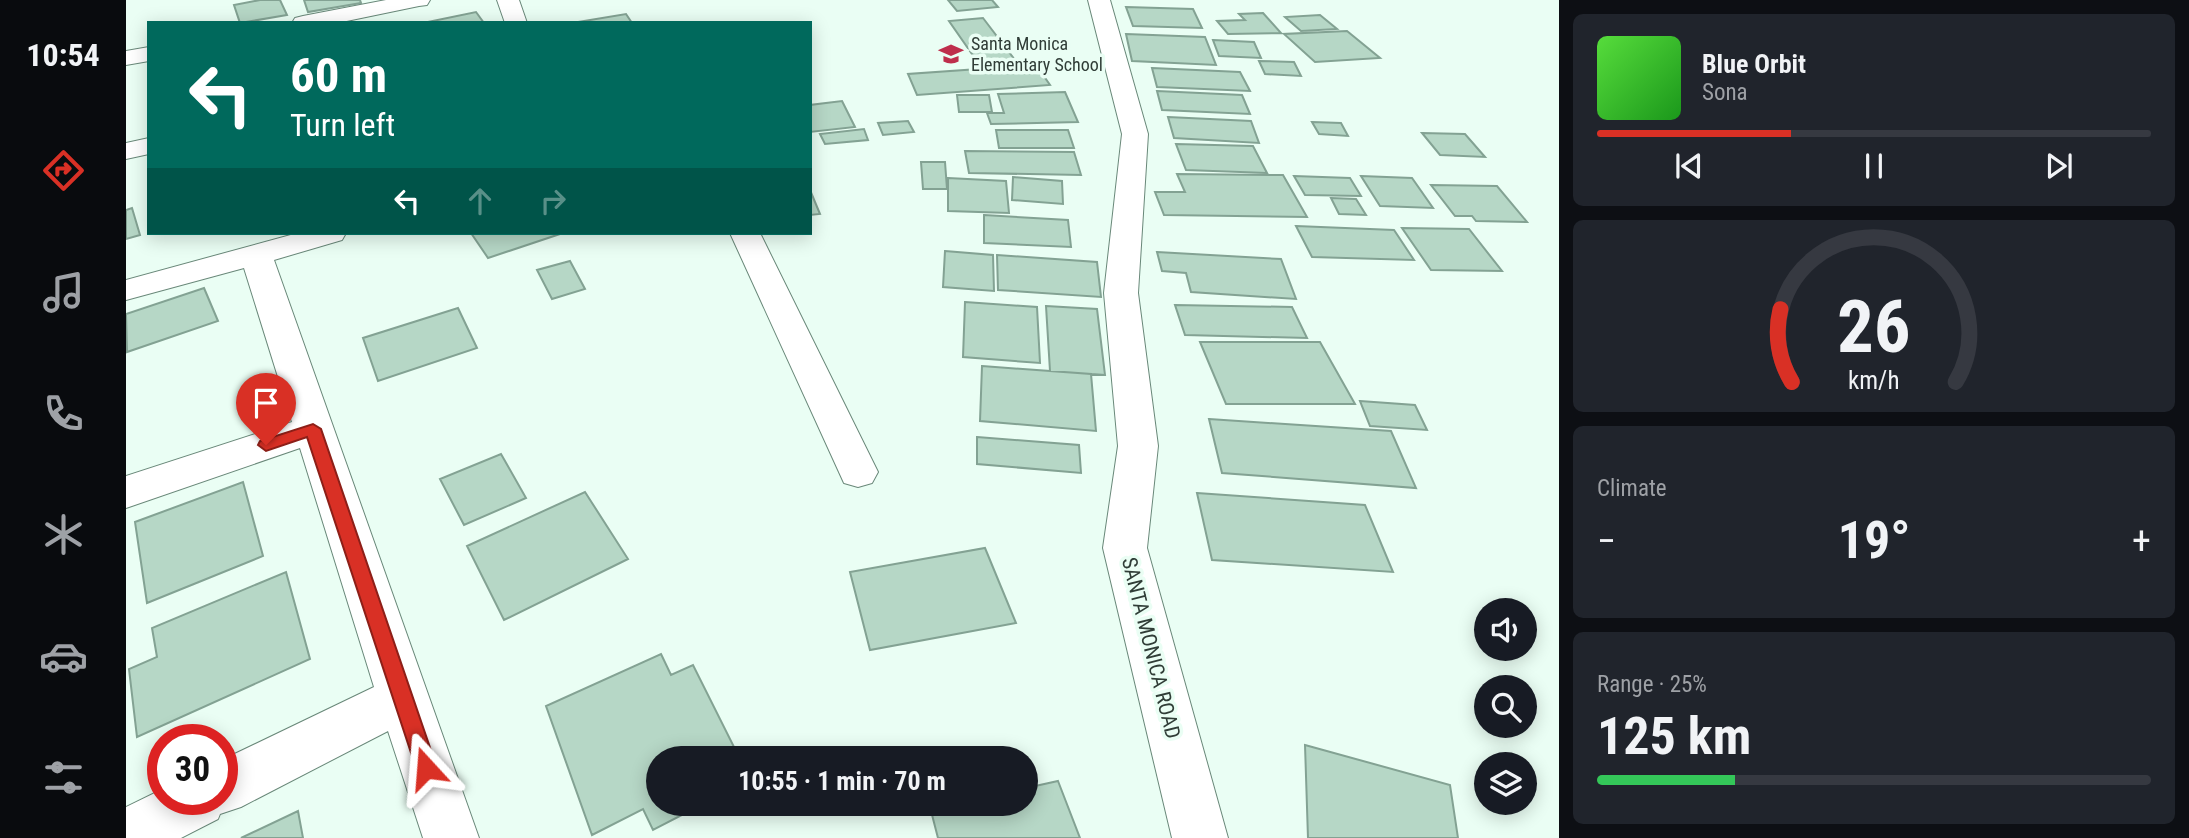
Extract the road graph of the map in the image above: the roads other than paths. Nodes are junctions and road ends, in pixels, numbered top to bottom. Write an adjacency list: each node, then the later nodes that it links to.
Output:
1 (419, 0): 4 (street)
2 (508, 0): 5 (street)
3 (1099, 0): 22 (street, SANTA MONICA ROAD)
4 (313, 21)
5 (515, 21)
6 (147, 54): 7 (street)
7 (126, 58)
8 (147, 146): 9 (street)
9 (126, 151)
10 (324, 235): 12 (street)
11 (746, 235): 15 (street)
12 (256, 255): 13 (street); 14 (street)
13 (126, 290)
14 (313, 429): 16 (street); 17 (street)
15 (859, 472)
16 (126, 492)
17 (402, 698): 18 (street); 21 (street)
18 (238, 780)
19 (169, 815): 20 (street)
20 (126, 836)
21 (451, 838)
22 (1200, 838)

